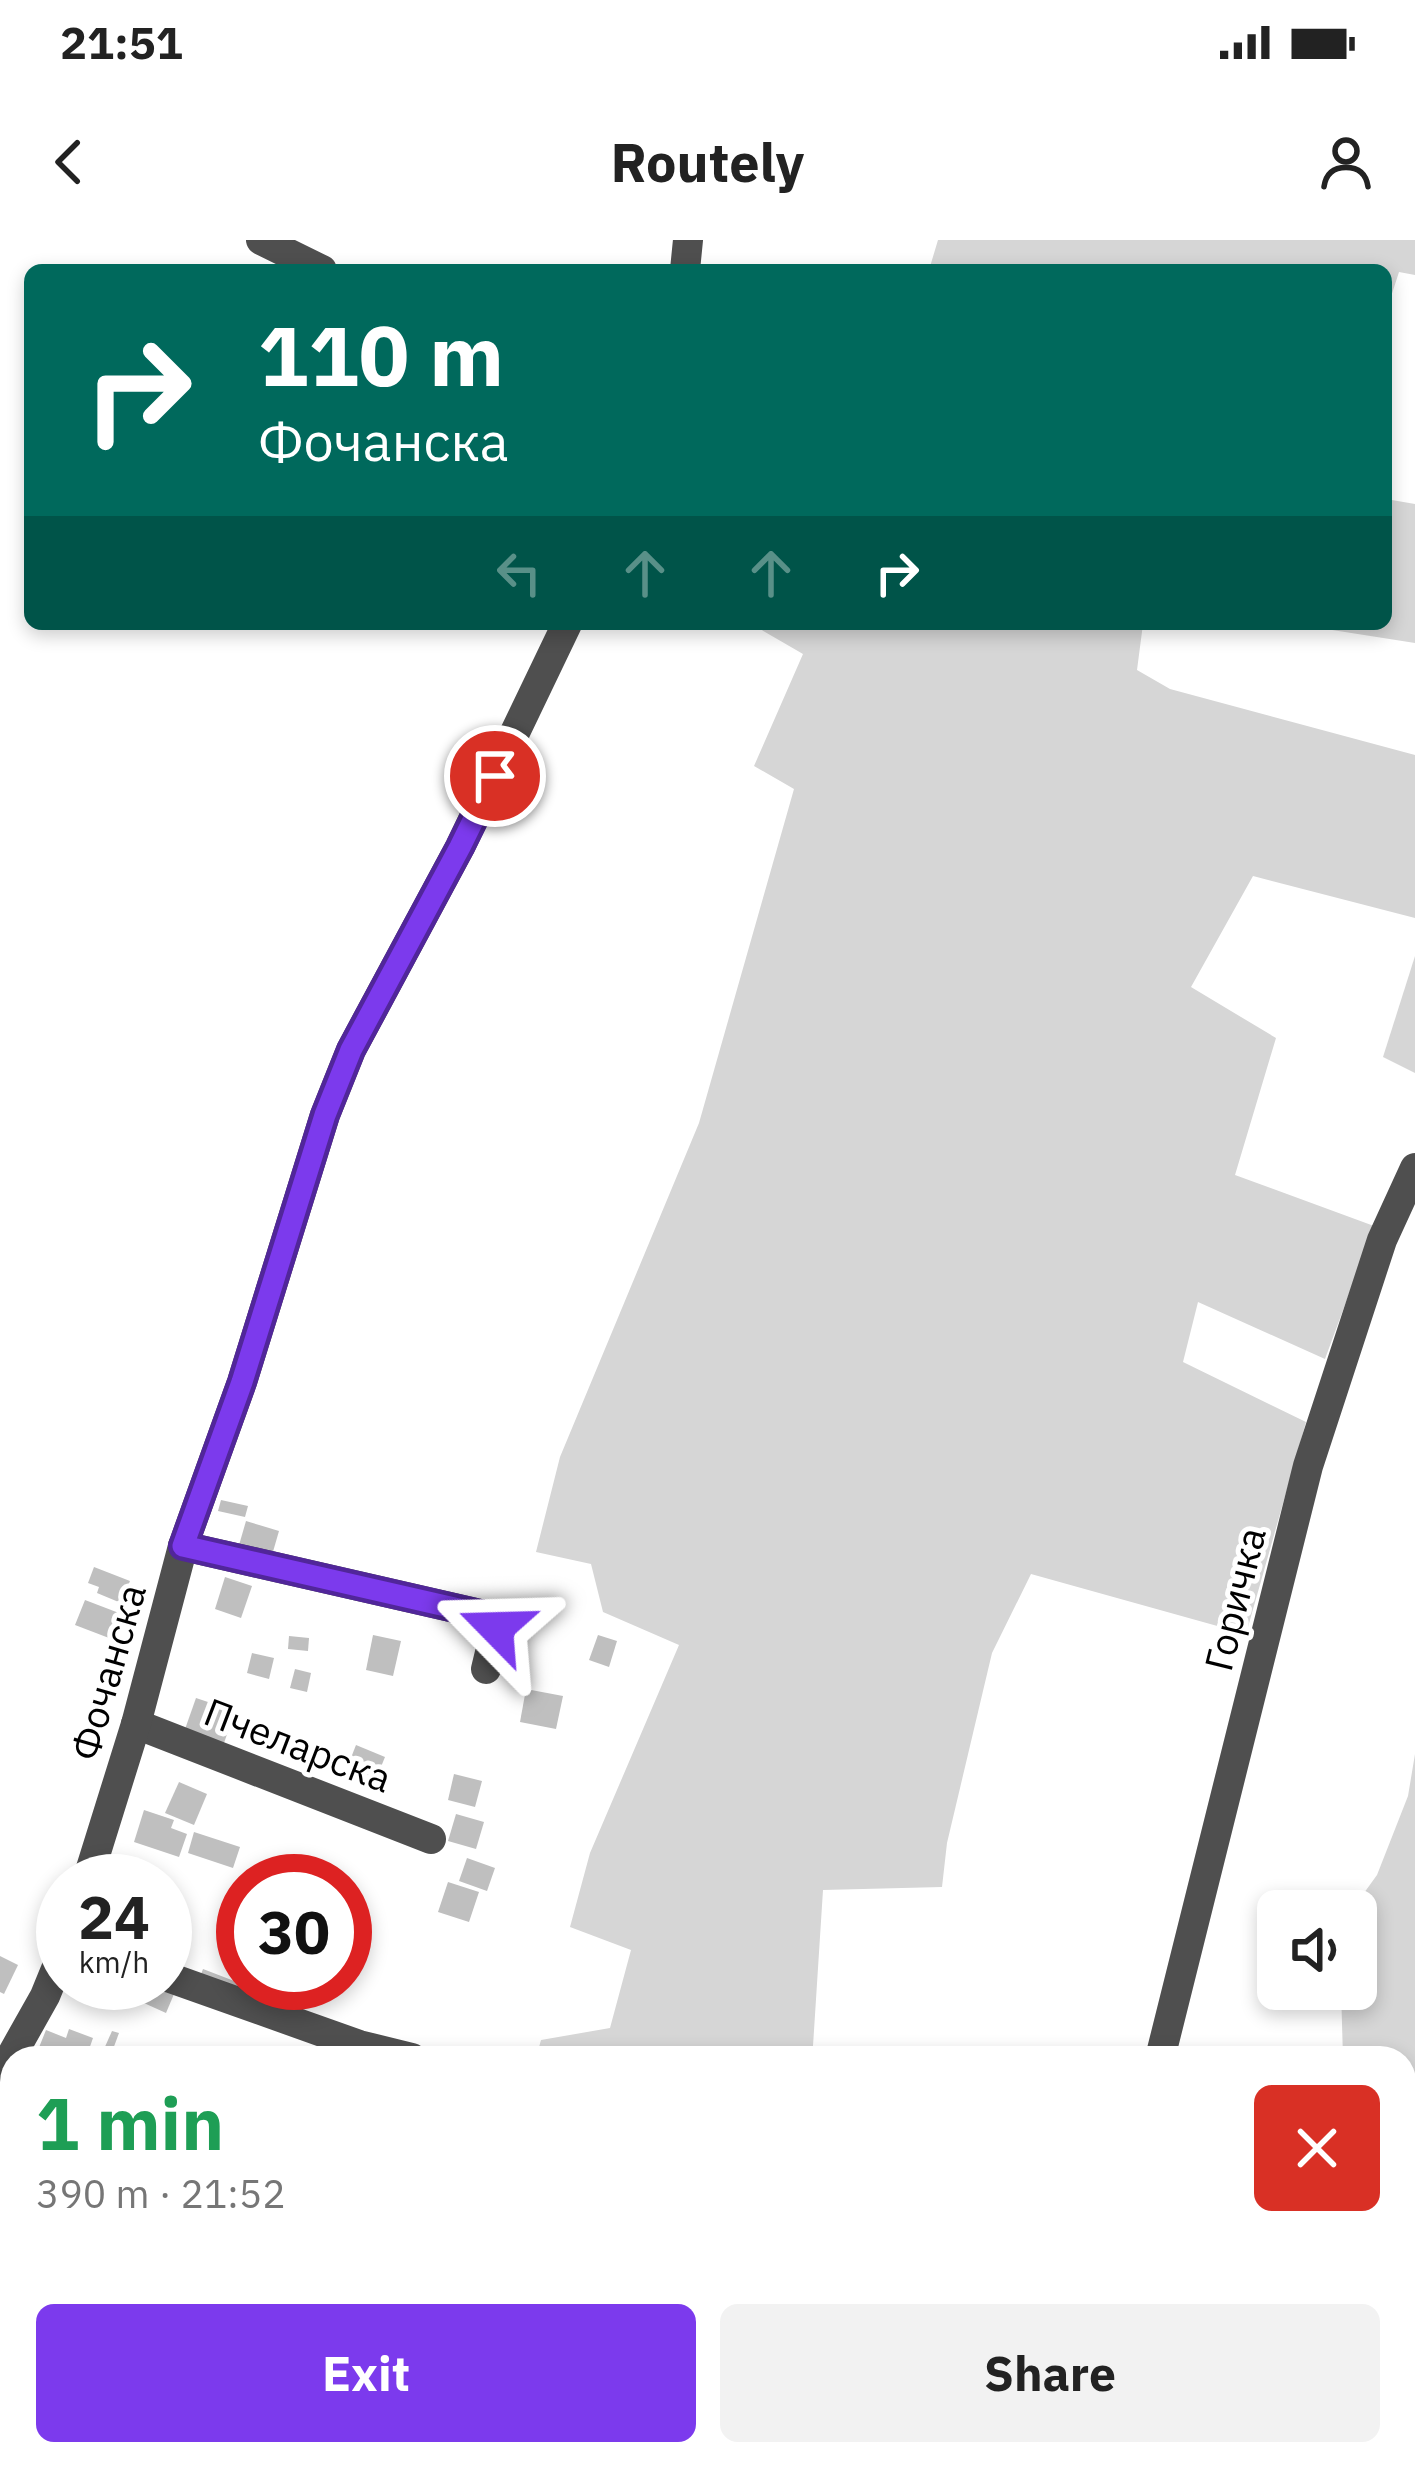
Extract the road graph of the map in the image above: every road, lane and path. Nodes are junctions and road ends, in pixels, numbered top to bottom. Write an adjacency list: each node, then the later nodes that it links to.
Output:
1 (261, 240): 2 (street)
2 (310, 264)
3 (564, 630): 5 (street, Фочанска)
4 (1415, 1168): 14 (street, Горичка)
5 (183, 1546): 6 (street); 7 (street, Фочанска)
6 (486, 1669)
7 (136, 1724): 8 (street, Пчеларска); 9 (street, Фочанска)
8 (431, 1839)
9 (95, 1854)
10 (192, 1986): 13 (street)
11 (37, 2010): 12 (street)
12 (17, 2046)
13 (366, 2046)
14 (1163, 2046)

